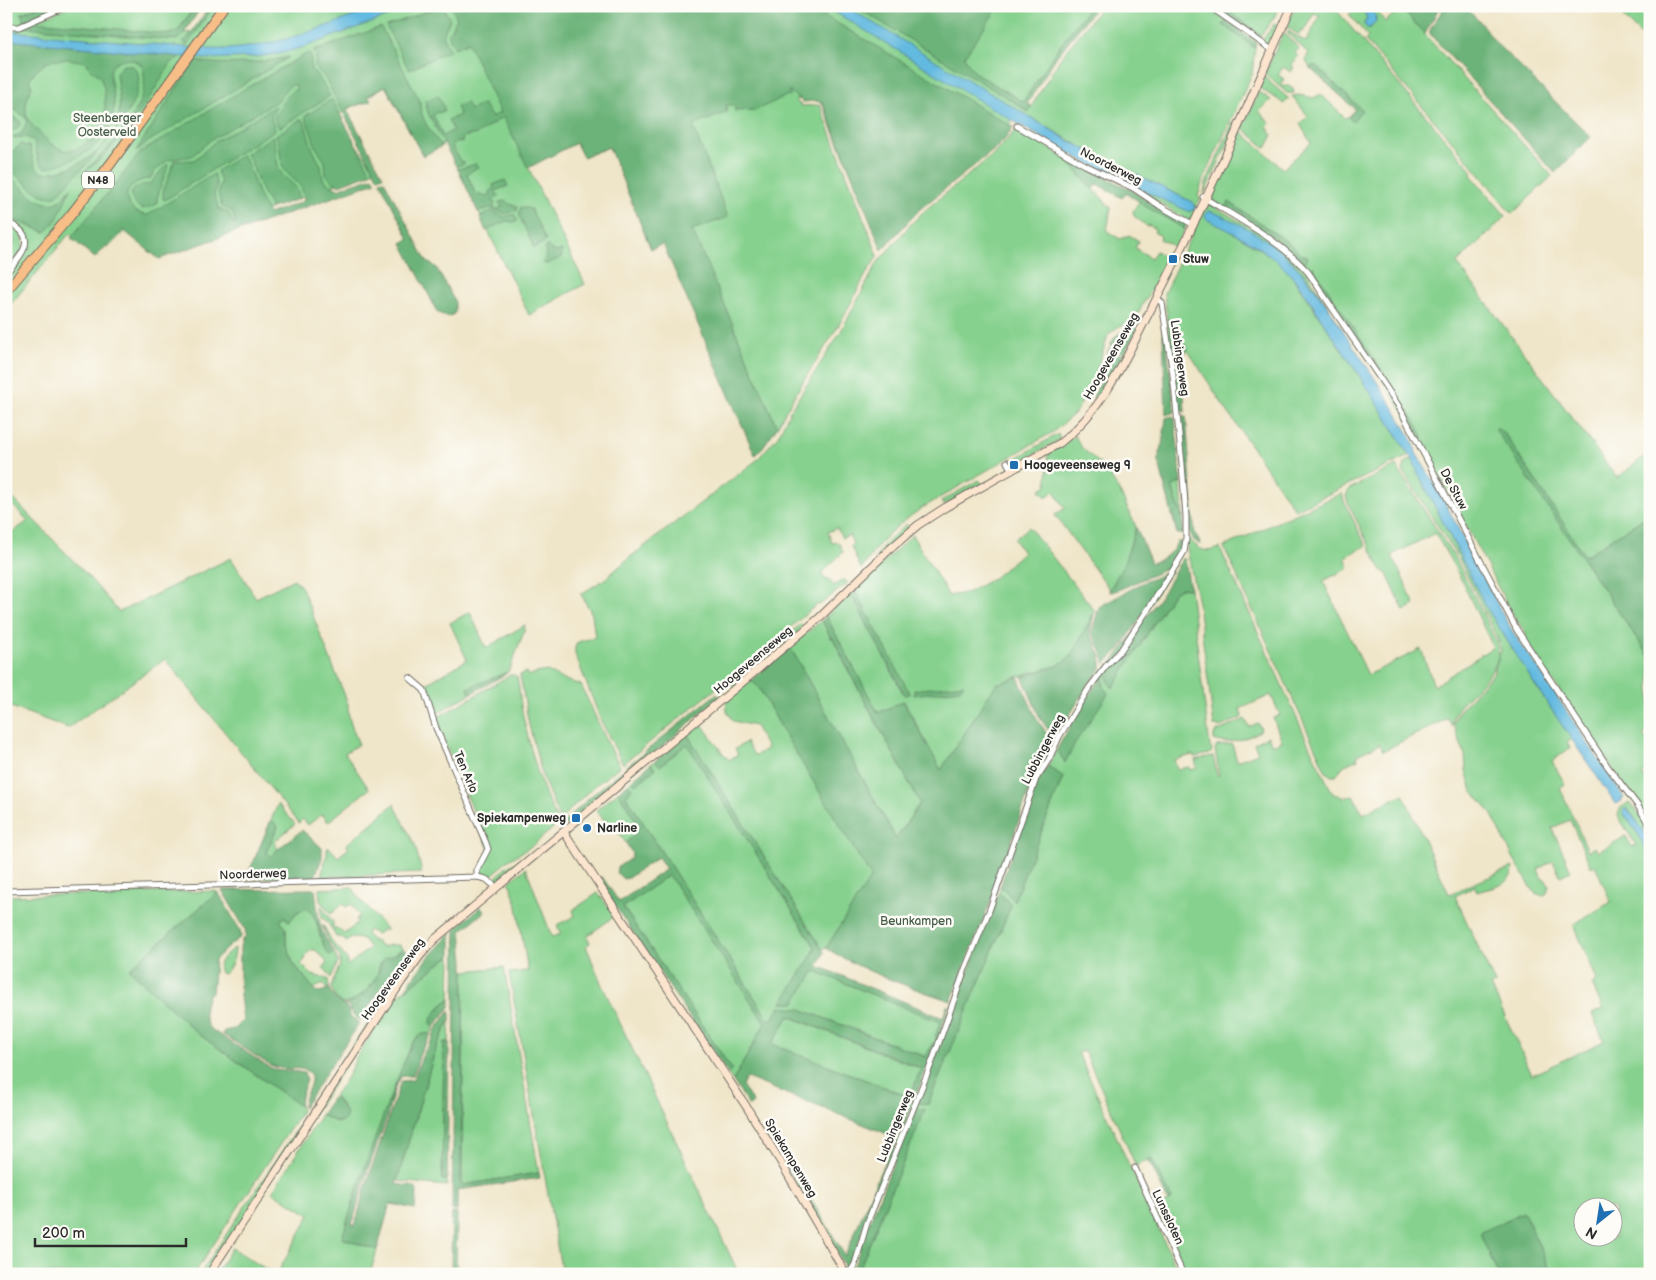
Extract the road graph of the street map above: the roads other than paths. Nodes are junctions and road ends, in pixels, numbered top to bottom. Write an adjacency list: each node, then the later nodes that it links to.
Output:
1 (67, 6): 5 (street)
2 (224, 6): 12 (highway, N48)
3 (1209, 6): 6 (street)
4 (1292, 6): 6 (main road, Hoogeveenseweg)
5 (6, 26)
6 (1272, 50): 8 (main road, Hoogeveenseweg)
7 (1018, 126): 10 (street, Noorderweg)
8 (1205, 198): 10 (main road, Hoogeveenseweg); 17 (street, De Stuw)
9 (6, 222): 11 (street)
10 (1194, 225): 13 (main road, Hoogeveenseweg)
11 (6, 273)
12 (6, 292)
13 (1157, 298): 15 (main road, Hoogeveenseweg); 24 (street, Lubbingerweg)
14 (1007, 462): 15 (street)
15 (1012, 471): 18 (main road, Hoogeveenseweg)
16 (410, 678): 19 (street, Ten Arlo)
17 (1650, 826)
18 (564, 832): 20 (main road, Hoogeveenseweg); 24 (main road, Spiekampenweg)
19 (477, 877): 20 (street); 21 (street, Noorderweg)
20 (497, 888): 23 (main road, Hoogeveenseweg)
21 (6, 891)
22 (1135, 1168): 25 (street, Lunssloten)
23 (209, 1274)
24 (848, 1274)
25 (1183, 1274)

